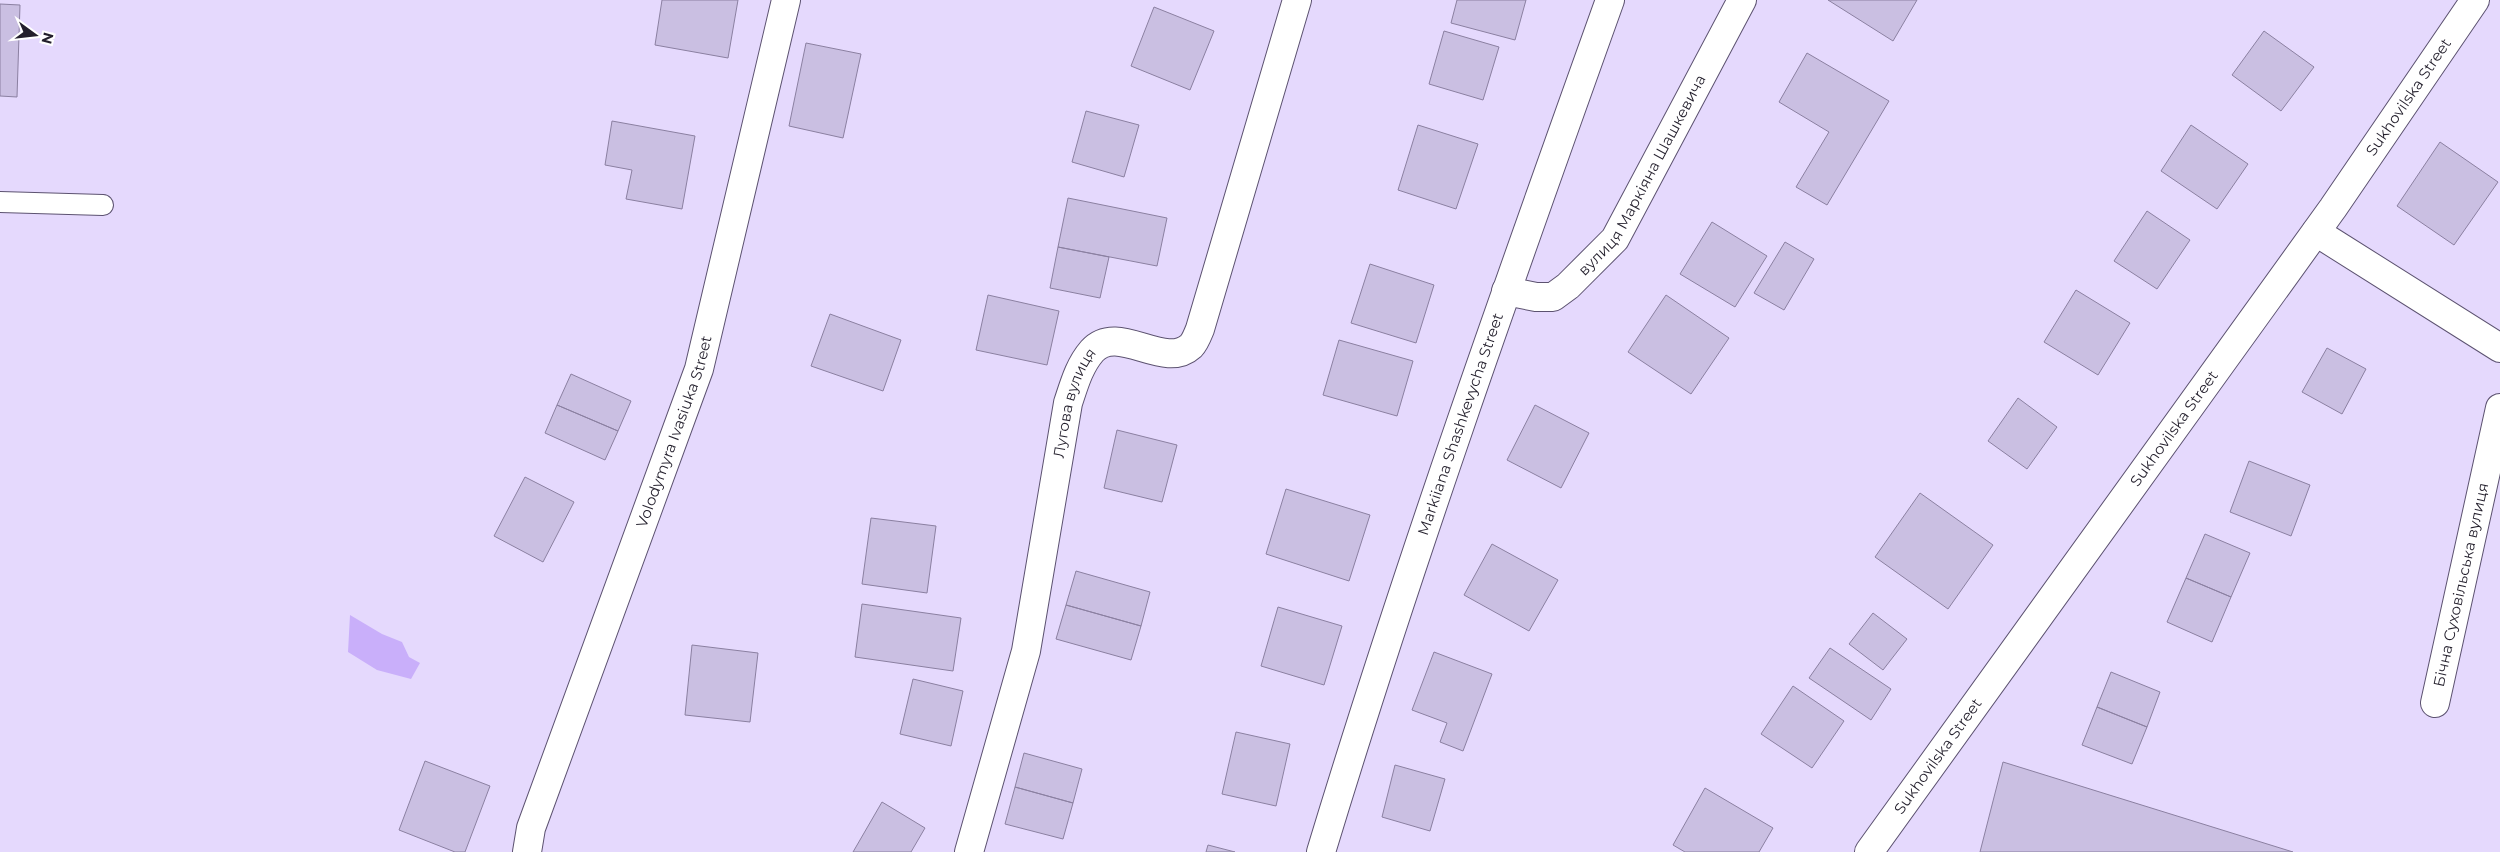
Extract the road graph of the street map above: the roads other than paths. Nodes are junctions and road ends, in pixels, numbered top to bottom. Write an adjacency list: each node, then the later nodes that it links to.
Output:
1 (786, 0): 13 (street, Volodymyra Ivasiuka Street)
2 (1297, 0): 14 (street, Лугова вулиця)
3 (1610, 0): 9 (street, Markiiana Shashkevycha Street)
4 (1742, 0): 9 (street, вулиця Маркіяна Шашкевича)
5 (2475, 0): 8 (street, Sukhovilska Street)
6 (0, 202): 7 (lane)
7 (103, 205)
8 (2316, 232): 10 (street); 16 (street, Sukhovilska Street)
9 (1506, 291): 15 (street, Markiiana Shashkevycha Street)
10 (2500, 348)
11 (2500, 408): 12 (street, Бічна Суховільська вулиця)
12 (2435, 704)
13 (527, 852)
14 (969, 852)
15 (1321, 852)
16 (1869, 852)

